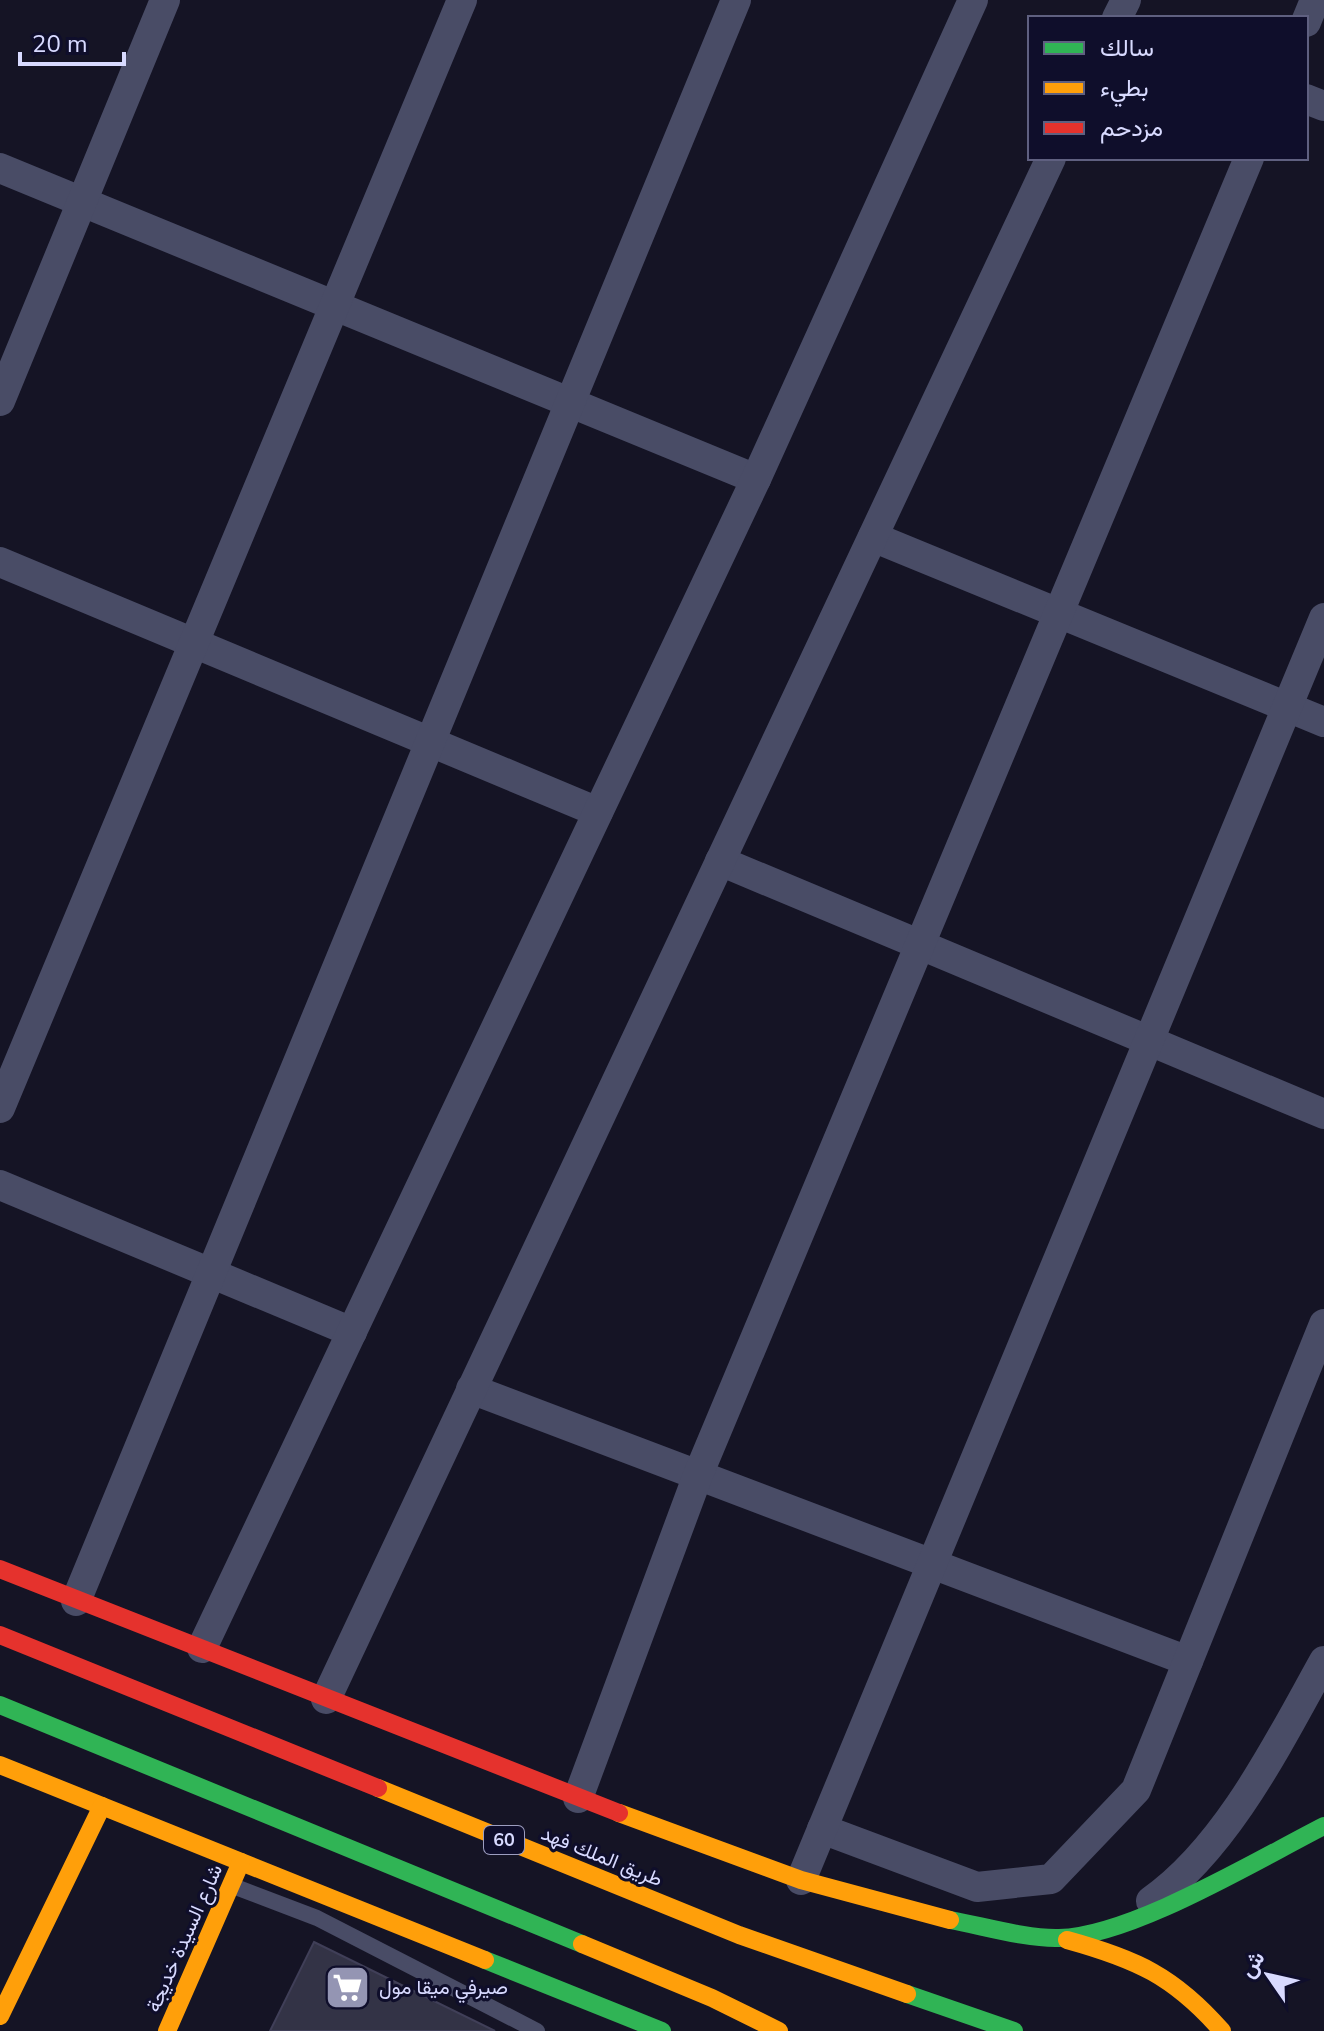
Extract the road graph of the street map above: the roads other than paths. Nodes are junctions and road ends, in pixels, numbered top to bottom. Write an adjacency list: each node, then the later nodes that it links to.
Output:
1 (165, 0): 8 (street)
2 (462, 0): 9 (street)
3 (736, 0): 11 (street)
4 (973, 0): 12 (street)
5 (1050, 160): 13 (street)
6 (1248, 160): 15 (street)
7 (0, 168): 8 (street)
8 (82, 201): 9 (street); 10 (street)
9 (335, 305): 11 (street); 17 (street)
10 (0, 401)
11 (571, 402): 12 (street); 20 (street)
12 (756, 479): 21 (street)
13 (873, 537): 15 (street); 22 (street)
14 (0, 562): 17 (street)
15 (1059, 613): 18 (street); 23 (street)
16 (1324, 618): 18 (street)
17 (194, 643): 20 (street); 25 (street)
18 (1287, 707): 19 (street); 24 (street)
19 (1324, 722)
20 (431, 742): 21 (street); 28 (street)
21 (598, 812): 30 (street)
22 (720, 861): 23 (street); 31 (street)
23 (920, 944): 24 (street); 32 (street)
24 (1149, 1041): 26 (street); 33 (street)
25 (0, 1108)
26 (1324, 1114)
27 (0, 1185): 28 (street)
28 (213, 1274): 30 (street); 35 (street)
29 (1324, 1324): 38 (street)
30 (352, 1332): 37 (street)
31 (471, 1389): 32 (street); 40 (street)
32 (698, 1475): 33 (street); 43 (street)
33 (932, 1564): 38 (street); 46 (street)
34 (0, 1569): 35 (main road)
35 (76, 1601): 37 (main road)
36 (0, 1635): 57 (main road, طريق الملك فهد / 60)
37 (202, 1648): 40 (main road)
38 (1188, 1661): 46 (street)
39 (1324, 1661): 50 (street)
40 (326, 1699): 43 (main road)
41 (0, 1705): 56 (main road)
42 (0, 1765): 44 (main road)
43 (578, 1798): 48 (main road)
44 (102, 1806): 47 (main road); 52 (main road)
45 (1324, 1826): 50 (main road)
46 (822, 1829): 48 (street)
47 (241, 1862): 49 (main road, شارع السيدة خديجة); 55 (main road)
48 (801, 1880): 51 (main road)
49 (231, 1885): 53 (main road, شارع السيدة خديجة); 54 (lane)
50 (1114, 1927): 51 (main road)
51 (1059, 1938): 58 (main road)
52 (0, 2016)
53 (167, 2031)
54 (537, 2031)
55 (662, 2031)
56 (779, 2031)
57 (1014, 2031)
58 (1222, 2031)

